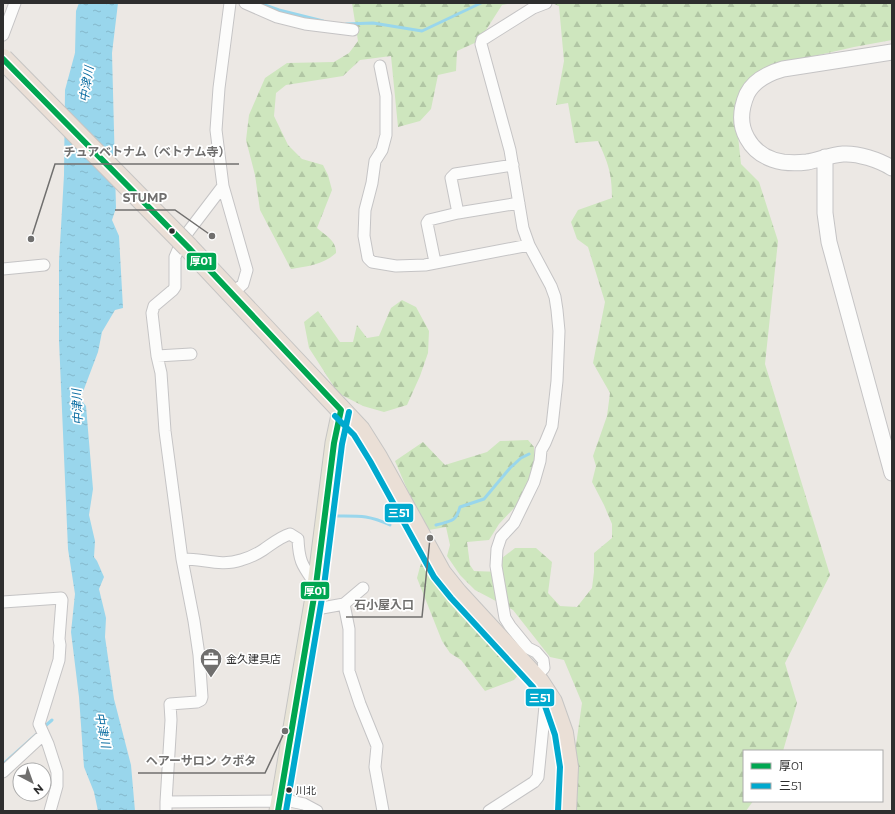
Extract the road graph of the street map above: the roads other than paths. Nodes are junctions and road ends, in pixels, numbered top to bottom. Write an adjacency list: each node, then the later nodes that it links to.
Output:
1 (15, 3): 7 (street)
2 (230, 3): 14 (street)
3 (245, 3): 6 (street)
4 (546, 3): 5 (street)
5 (533, 6): 12 (street)
6 (353, 30)
7 (3, 35)
8 (892, 52): 11 (street)
9 (3, 59): 21 (highway, bridge)
10 (380, 66): 18 (street)
11 (825, 158): 13 (street); 25 (street)
12 (513, 165): 15 (street); 16 (street)
13 (892, 168)
14 (223, 186): 21 (street); 23 (street)
15 (519, 203): 16 (street); 17 (street)
16 (458, 213): 18 (street)
17 (530, 245): 18 (street); 32 (street)
18 (435, 262)
19 (44, 265): 20 (street)
20 (3, 269)
21 (232, 294): 24 (highway)
22 (192, 354): 23 (street)
23 (157, 356): 26 (street)
24 (341, 410): 27 (main road); 32 (highway)
25 (892, 473)
26 (182, 559): 27 (street); 37 (street)
27 (316, 585): 31 (main road)
28 (364, 588): 30 (street)
29 (3, 602): 34 (street)
30 (344, 604): 31 (street); 40 (street)
31 (311, 610): 36 (main road)
32 (535, 677): 33 (highway)
33 (552, 702): 41 (street); 42 (highway)
34 (43, 735): 35 (street); 38 (street)
35 (3, 772)
36 (279, 806): 37 (street); 39 (street)
37 (166, 807)
38 (50, 811)
39 (317, 811)
40 (383, 811)
41 (489, 811)
42 (566, 811)

